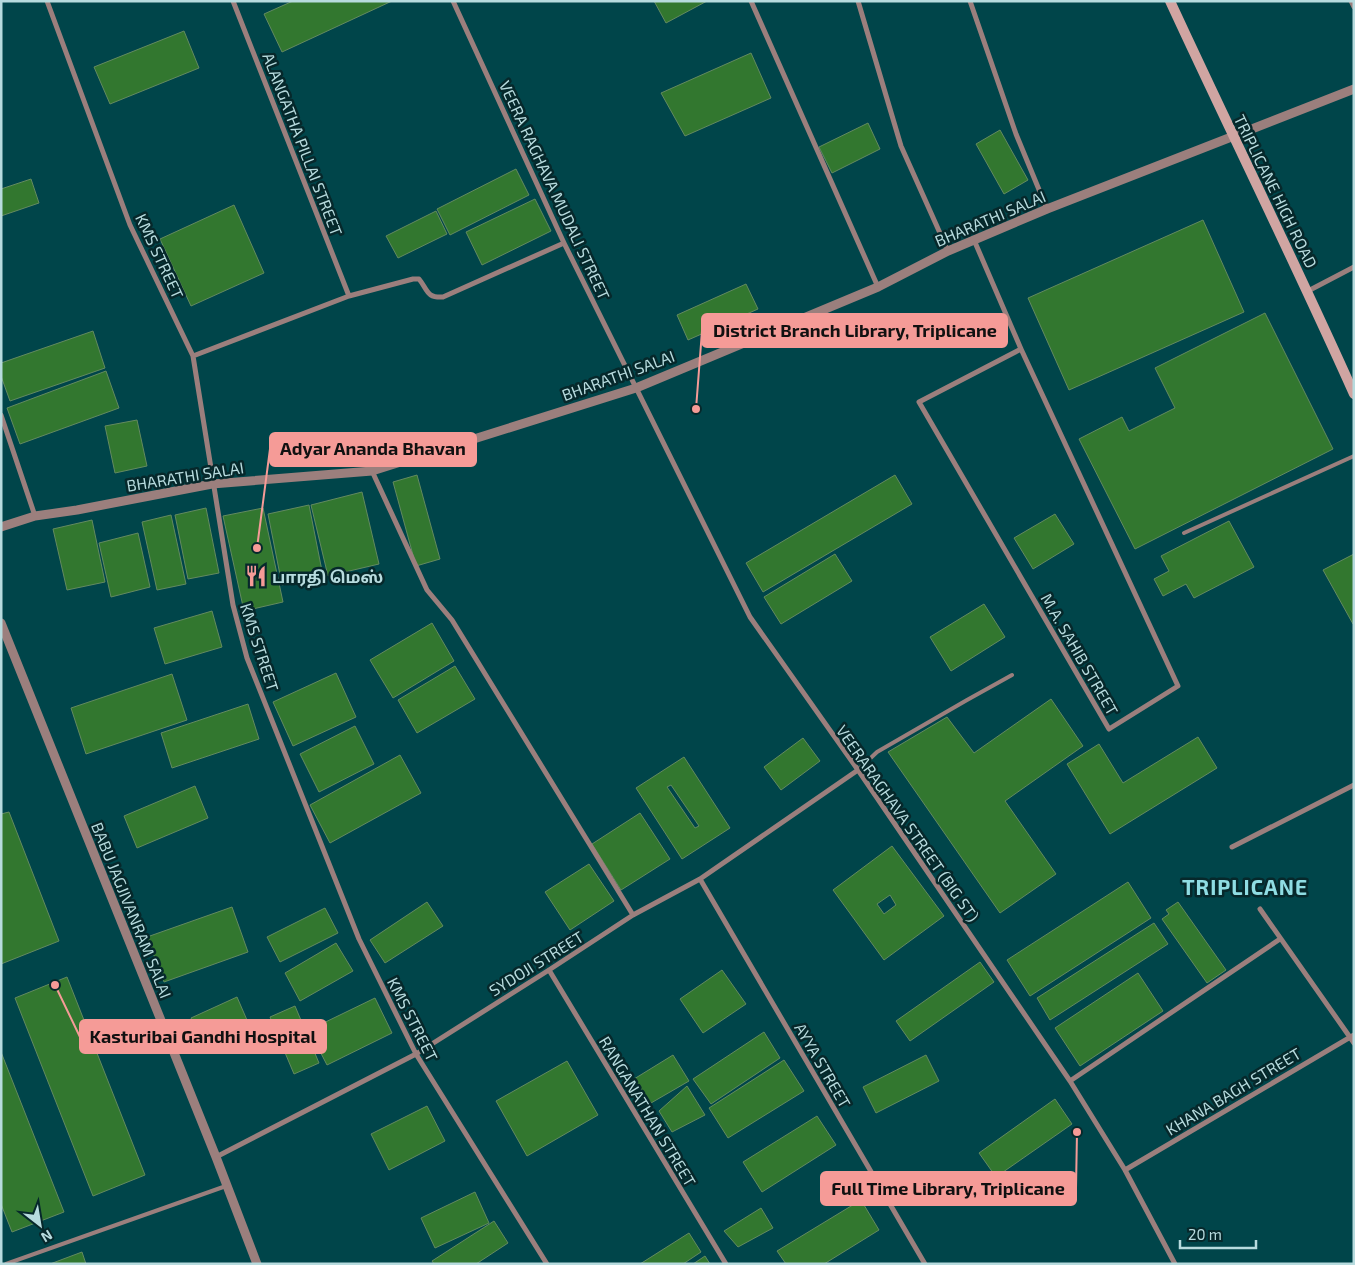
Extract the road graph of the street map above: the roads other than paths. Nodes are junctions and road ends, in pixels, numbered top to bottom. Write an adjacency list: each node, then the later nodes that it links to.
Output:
1 (47, 1): 21 (street, KMS STREET)
2 (233, 1): 19 (street, ALANGATHA PILLAI STREET)
3 (453, 1): 14 (street, VEERA RAGHAVA MUDALI STREET)
4 (751, 1): 17 (street)
5 (858, 1): 15 (street)
6 (970, 1): 12 (street)
7 (1170, 1): 11 (main road, TRIPLICANE HIGH ROAD)
8 (1351, 1): 9 (street)
9 (1354, 7)
10 (1354, 89): 11 (street, BHARATHI SALAI)
11 (1233, 137): 12 (street, BHARATHI SALAI); 18 (main road, TRIPLICANE HIGH ROAD)
12 (1047, 209): 13 (street, BHARATHI SALAI)
13 (974, 240): 15 (street, BHARATHI SALAI); 20 (street, M.A. SAHIB STREET)
14 (564, 242): 19 (street); 22 (street, VEERA RAGHAVA MUDALI STREET)
15 (948, 251): 17 (street, BHARATHI SALAI)
16 (1354, 267): 18 (street)
17 (878, 287): 22 (street, BHARATHI SALAI)
18 (1308, 291): 23 (main road, TRIPLICANE HIGH ROAD)
19 (349, 296): 21 (street)
20 (1021, 349): 20 (street, M.A. SAHIB STREET)
21 (193, 356): 27 (street, KMS STREET)
22 (636, 388): 26 (street, BHARATHI SALAI); 33 (street, VEERARAGHAVA STREET (BIG ST))
23 (1354, 394)
24 (1, 415): 28 (street)
25 (1354, 456): 30 (lane)
26 (372, 471): 27 (street, BHARATHI SALAI); 38 (street)
27 (212, 484): 28 (street, BHARATHI SALAI); 43 (street, KMS STREET)
28 (35, 516): 29 (street, BHARATHI SALAI)
29 (1, 527)
30 (1184, 533)
31 (1, 623): 45 (street, BABU JAGJIVANRAM SALAI)
32 (1012, 675): 33 (lane)
33 (858, 770): 36 (street, SYDOJI STREET); 44 (street, VEERARAGHAVA STREET (BIG ST))
34 (1354, 785): 35 (street)
35 (1232, 847)
36 (700, 879): 38 (street, SYDOJI STREET); 53 (street, AYYA STREET)
37 (1260, 909): 39 (street)
38 (633, 916): 40 (street, SYDOJI STREET)
39 (1280, 939): 41 (street); 44 (street)
40 (549, 970): 43 (street, SYDOJI STREET); 52 (street, RANGANATHAN STREET)
41 (1352, 1036): 42 (street); 46 (street, KHANA BAGH STREET)
42 (1354, 1044)
43 (416, 1054): 45 (street, SYDOJI STREET); 51 (street, KMS STREET)
44 (1070, 1081): 46 (street, VEERARAGHAVA STREET (BIG ST))
45 (216, 1157): 47 (street, BABU JAGJIVANRAM SALAI)
46 (1124, 1170): 48 (street, VEERARAGHAVA STREET (BIG ST))
47 (226, 1186): 49 (lane); 50 (street, BABU JAGJIVANRAM SALAI)
48 (1173, 1263)
49 (6, 1264)
50 (256, 1264)
51 (547, 1264)
52 (726, 1264)
53 (925, 1264)

